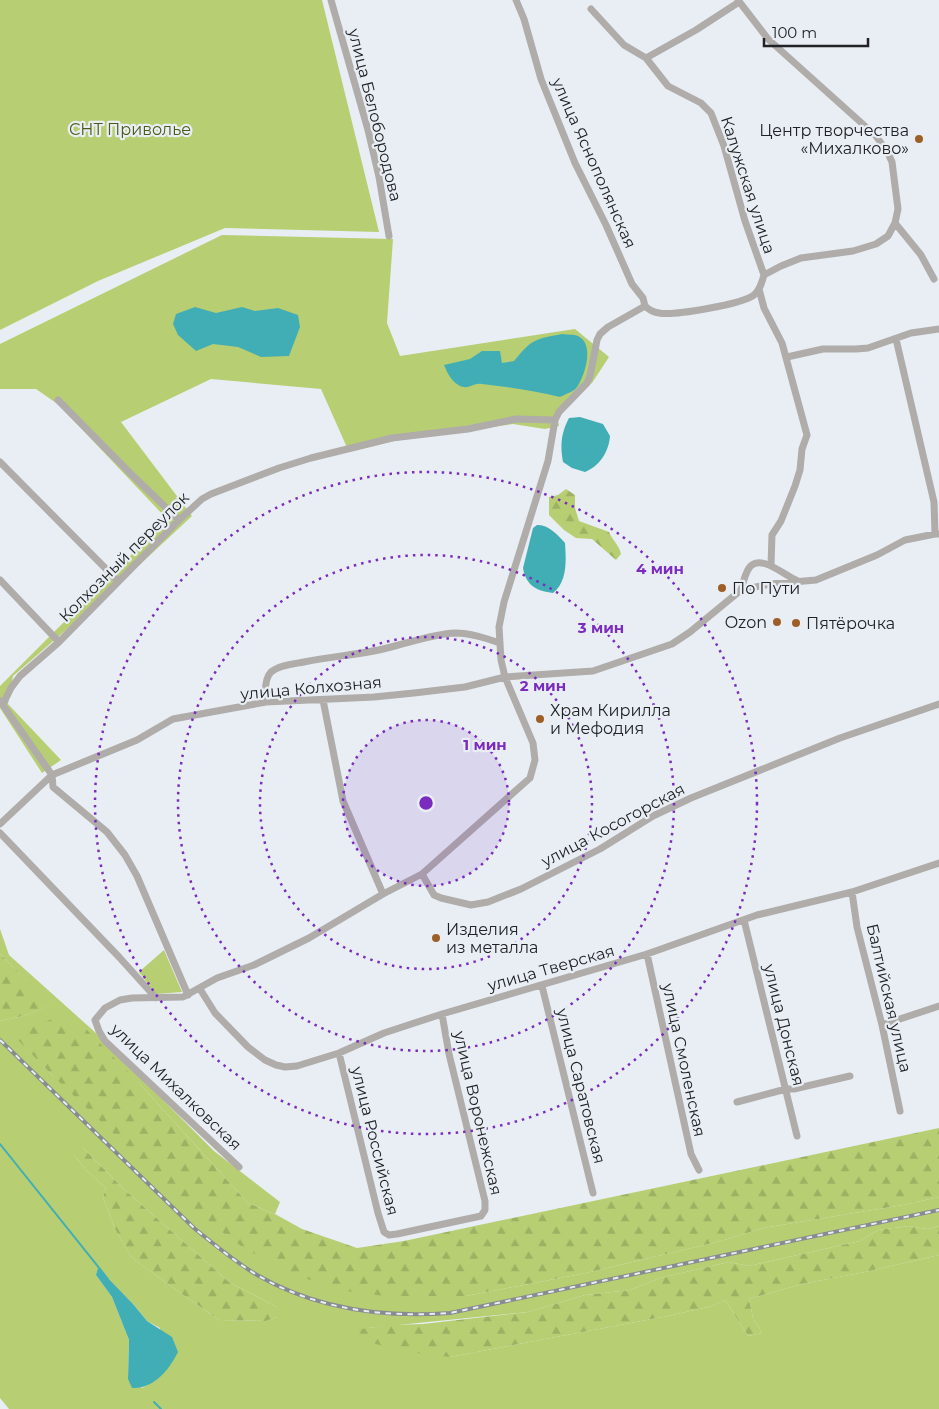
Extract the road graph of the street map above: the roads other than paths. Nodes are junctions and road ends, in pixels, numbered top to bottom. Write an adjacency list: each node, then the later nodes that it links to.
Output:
1 (331, 0): 7 (street, улица Белобородова)
2 (516, 0): 11 (street, улица Яснополянская)
3 (739, 1): 5 (street); 6 (street)
4 (591, 9): 5 (street, Калужская улица)
5 (646, 58): 8 (street, Калужская улица)
6 (894, 223): 8 (street); 9 (street)
7 (389, 236)
8 (764, 275): 10 (street)
9 (934, 279)
10 (759, 289): 11 (street); 14 (street)
11 (645, 306): 16 (street)
12 (939, 329): 13 (street)
13 (896, 339): 14 (street); 18 (street)
14 (787, 357): 21 (street)
15 (58, 400): 19 (street)
16 (555, 420): 19 (street, Колхозный переулок); 27 (street)
17 (0, 462): 23 (street)
18 (937, 500): 20 (street)
19 (179, 520): 23 (street, Колхозный переулок)
20 (937, 534): 24 (street)
21 (771, 563): 24 (street); 25 (street)
22 (0, 580): 26 (street)
23 (118, 581): 26 (street, Колхозный переулок)
24 (801, 582): 25 (street)
25 (741, 590): 28 (street, улица Колхозная)
26 (59, 642): 30 (street, Колхозный переулок)
27 (500, 643): 28 (street); 31 (street)
28 (506, 677): 29 (street, улица Колхозная); 37 (street)
29 (323, 700): 31 (street, улица Колхозная); 39 (street)
30 (1, 702): 33 (street)
31 (266, 702): 33 (street, улица Колхозная)
32 (939, 704): 37 (street, улица Косогорская)
33 (52, 775): 34 (street, улица Колхозная); 44 (street)
34 (0, 824)
35 (0, 833): 45 (street)
36 (939, 863): 38 (street, улица Тверская)
37 (422, 874): 39 (street)
38 (852, 892): 40 (street, улица Тверская); 48 (street, Балтийская улица)
39 (383, 894): 43 (street)
40 (744, 920): 41 (street, улица Тверская); 51 (street, улица Донская)
41 (647, 954): 42 (street, улица Тверская); 56 (street, улица Смоленская)
42 (542, 986): 47 (street, улица Тверская); 57 (street, улица Саратовская)
43 (200, 989): 44 (street, улица Михалковская); 49 (street, улица Тверская)
44 (188, 995): 45 (street, улица Михалковская)
45 (156, 998): 55 (street, улица Михалковская)
46 (939, 1006): 48 (street)
47 (442, 1014): 49 (street, улица Тверская); 58 (street, улица Воронежская)
48 (882, 1025): 53 (street, Балтийская улица)
49 (339, 1053): 58 (street, улица Российская)
50 (850, 1076): 51 (street)
51 (786, 1089): 52 (street); 54 (street, улица Донская)
52 (737, 1102)
53 (900, 1111)
54 (797, 1136)
55 (238, 1167)
56 (698, 1170)
57 (593, 1193)
58 (387, 1234)

